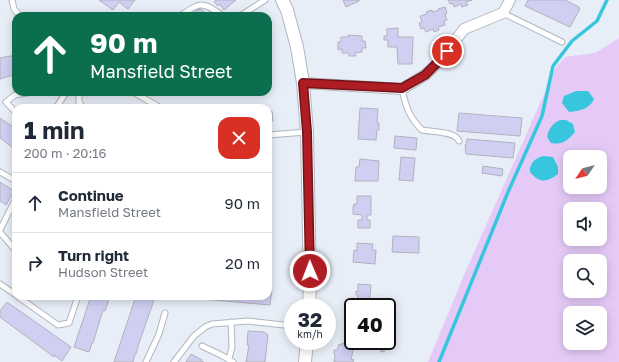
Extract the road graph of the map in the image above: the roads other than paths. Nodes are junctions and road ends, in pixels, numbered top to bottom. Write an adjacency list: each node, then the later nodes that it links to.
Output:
1 (12, 0): 5 (lane)
2 (265, 0): 8 (lane)
3 (282, 0): 11 (street)
4 (510, 0): 9 (street)
5 (17, 12)
6 (186, 12): 7 (lane)
7 (218, 12)
8 (246, 12)
9 (503, 13): 10 (lane); 12 (street)
10 (562, 42)
11 (303, 83): 12 (street); 17 (street)
12 (402, 88): 19 (lane)
13 (14, 96): 16 (lane)
14 (140, 96): 15 (lane)
15 (154, 104)
16 (12, 109)
17 (307, 132): 18 (lane); 27 (street)
18 (272, 135)
19 (459, 141)
20 (0, 172): 21 (lane)
21 (12, 179)
22 (12, 206): 23 (lane)
23 (0, 231): 24 (lane)
24 (12, 245)
25 (0, 284): 26 (lane)
26 (12, 293)
27 (309, 298)
28 (22, 300): 29 (lane)
29 (77, 300)
30 (165, 313): 36 (lane)
31 (231, 322): 32 (lane); 35 (lane); 37 (lane)
32 (284, 325)
33 (202, 346): 35 (lane)
34 (306, 350): 38 (street)
35 (231, 360)
36 (146, 362)
37 (174, 362)
38 (305, 362)

